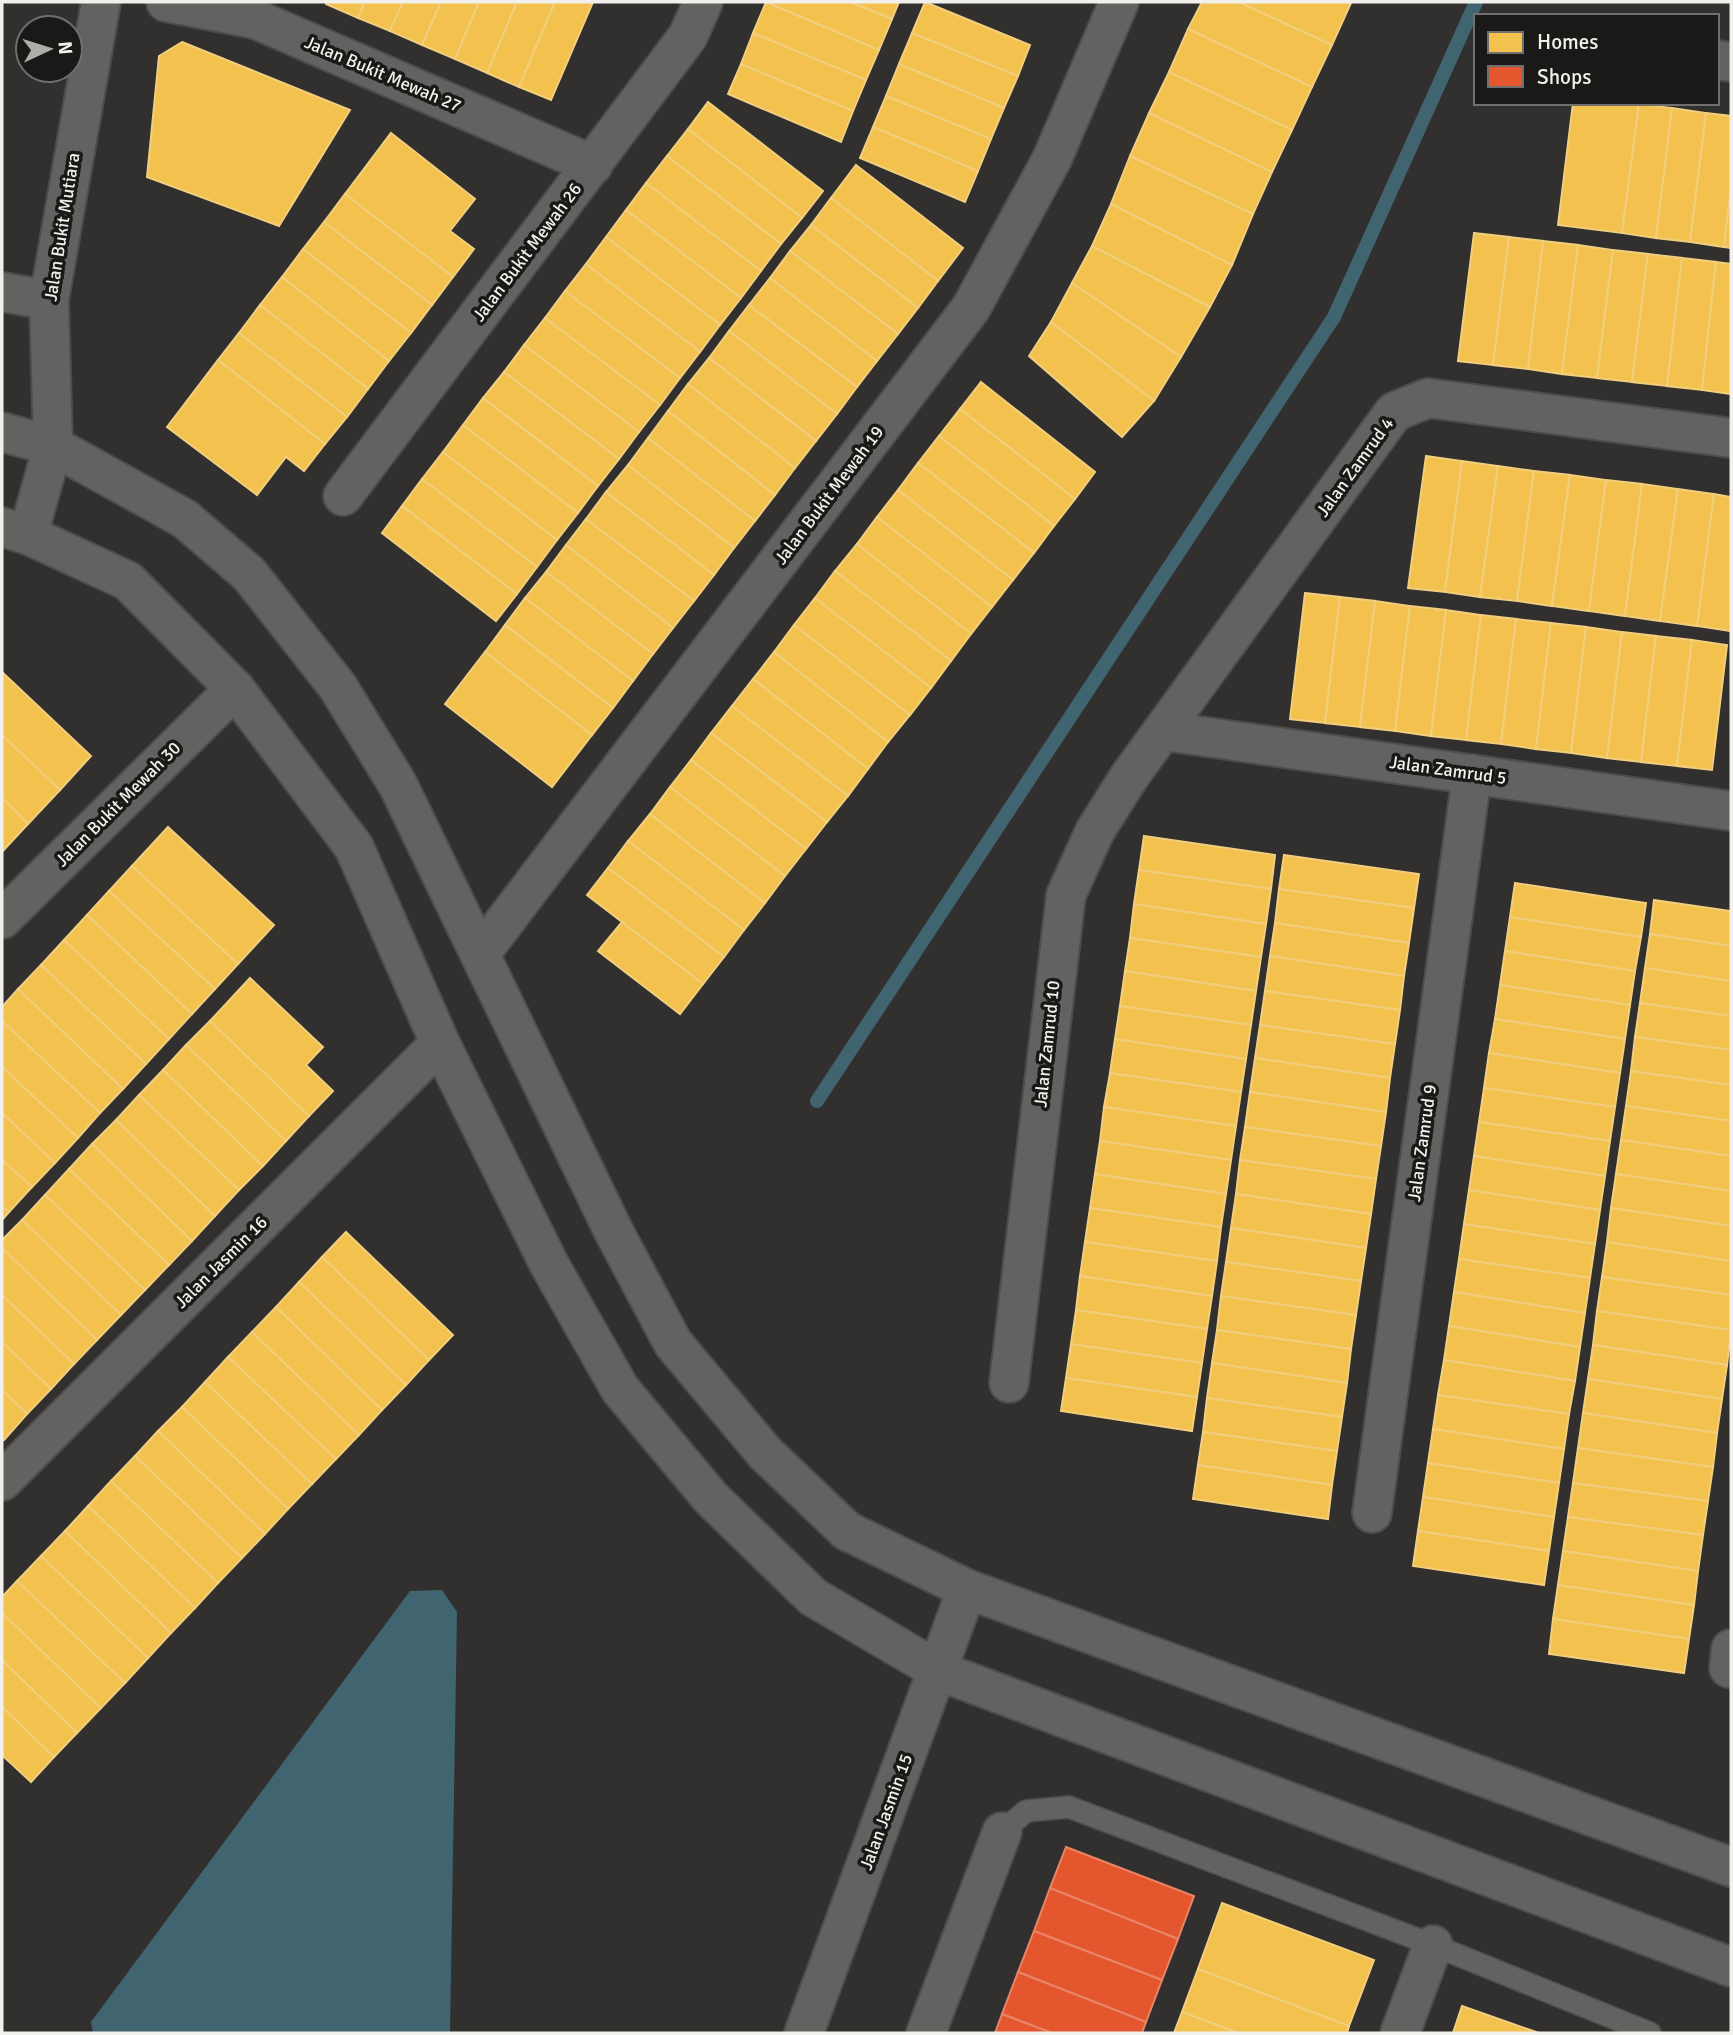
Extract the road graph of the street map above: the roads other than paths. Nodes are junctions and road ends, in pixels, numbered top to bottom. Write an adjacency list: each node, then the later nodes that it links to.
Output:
1 (101, 2): 7 (street, Jalan Bukit Mutiara)
2 (166, 2): 5 (street, Jalan Bukit Mewah 27)
3 (703, 2): 5 (street, Jalan Bukit Mewah 26)
4 (1119, 2): 18 (street, Jalan Bukit Mewah 19)
5 (593, 165): 11 (street, Jalan Bukit Mewah 26)
6 (2, 292): 7 (street)
7 (48, 300): 10 (street, Jalan Bukit Mutiara)
8 (2, 432): 10 (street)
9 (1731, 438): 14 (street, Jalan Zamrud 4)
10 (53, 446): 12 (street, Jalan Bukit Mutiara); 18 (street)
11 (343, 496)
12 (15, 531): 13 (street)
13 (235, 688): 17 (street, Jalan Bukit Mewah 30); 19 (street)
14 (1164, 731): 15 (street, Jalan Zamrud 5); 20 (street, Jalan Zamrud 10)
15 (1472, 774): 16 (street, Jalan Zamrud 5); 22 (street, Jalan Zamrud 9)
16 (1730, 804)
17 (2, 919)
18 (480, 954): 23 (street)
19 (440, 1043): 21 (street, Jalan Jasmin 16); 24 (street)
20 (1009, 1383)
21 (2, 1481)
22 (1372, 1513)
23 (967, 1589): 24 (street, Jalan Jasmin 15); 26 (street)
24 (939, 1671): 28 (street); 29 (street, Jalan Jasmin 15)
25 (1002, 1832): 27 (lane); 30 (street)
26 (1731, 1867)
27 (1433, 1945): 31 (street); 32 (lane)
28 (1731, 1967)
29 (804, 2033)
30 (926, 2033)
31 (1400, 2033)
32 (1650, 2033)

